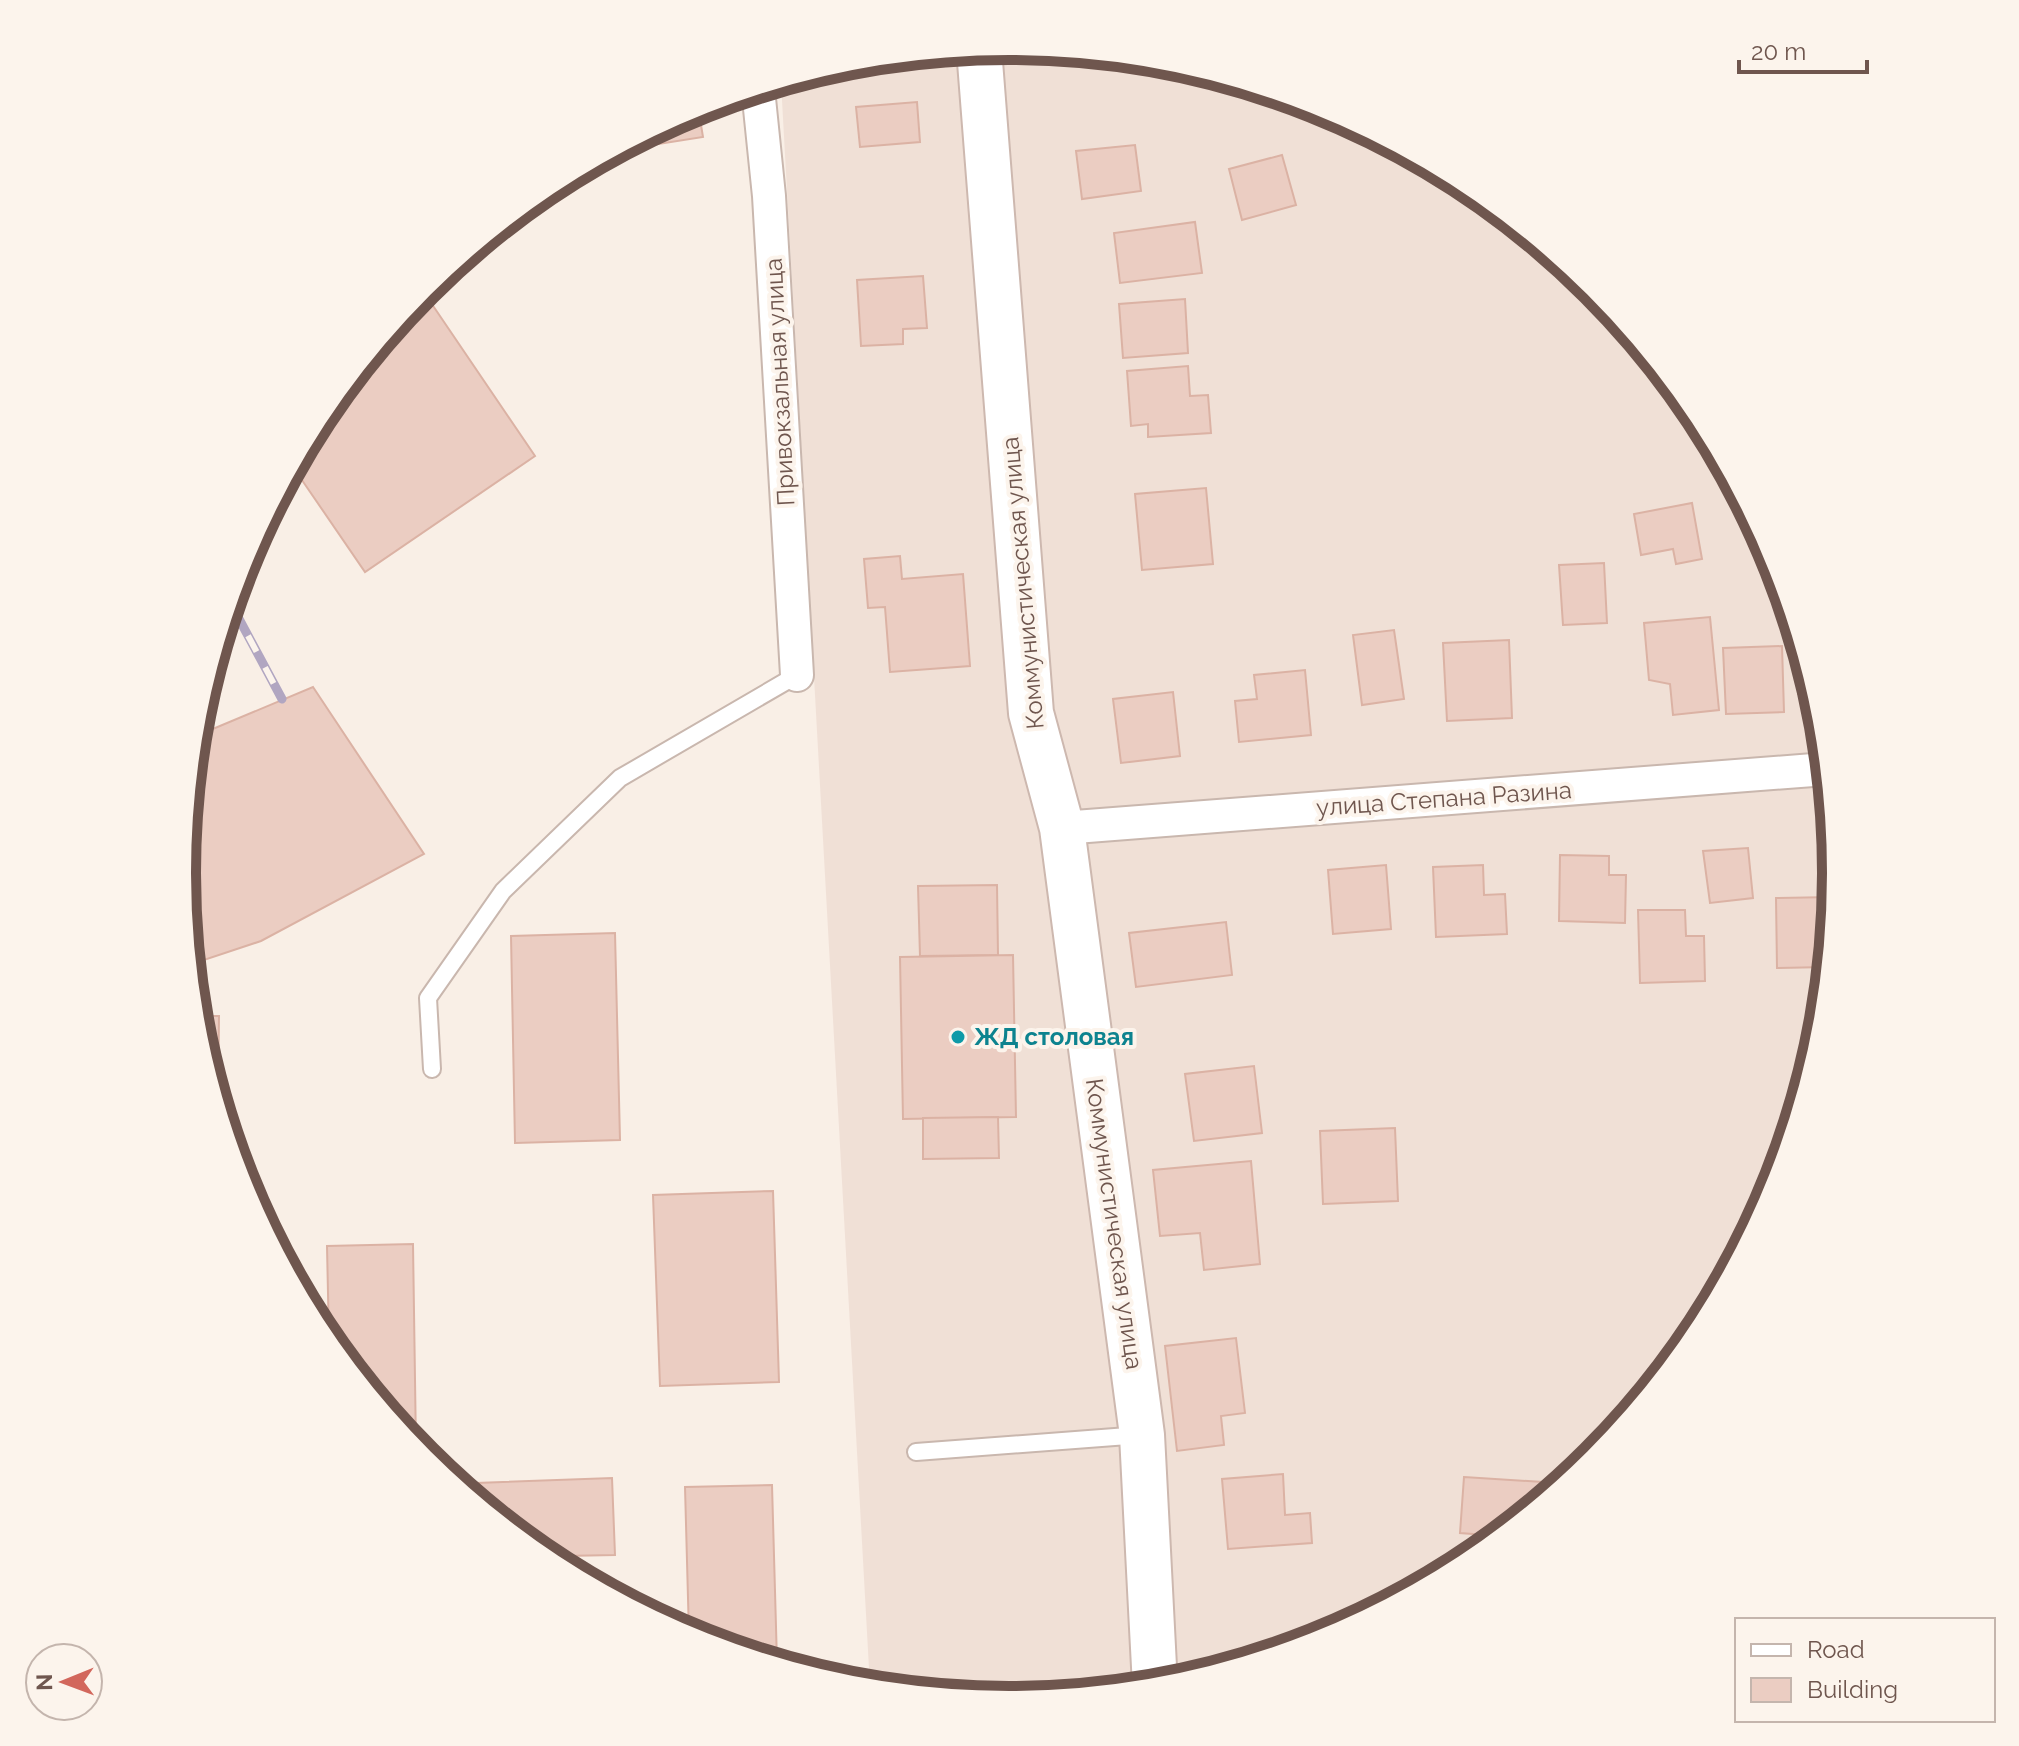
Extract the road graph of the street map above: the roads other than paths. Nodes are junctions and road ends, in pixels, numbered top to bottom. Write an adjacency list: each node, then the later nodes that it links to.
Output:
1 (980, 61): 5 (street, Коммунистическая улица)
2 (759, 100): 3 (street, Привокзальная улица)
3 (797, 675): 6 (lane)
4 (1816, 770): 5 (street, улица Степана Разина)
5 (1062, 828): 7 (street, Коммунистическая улица)
6 (432, 1069)
7 (1142, 1435): 8 (lane); 9 (street, Коммунистическая улица)
8 (916, 1452)
9 (1154, 1672)

